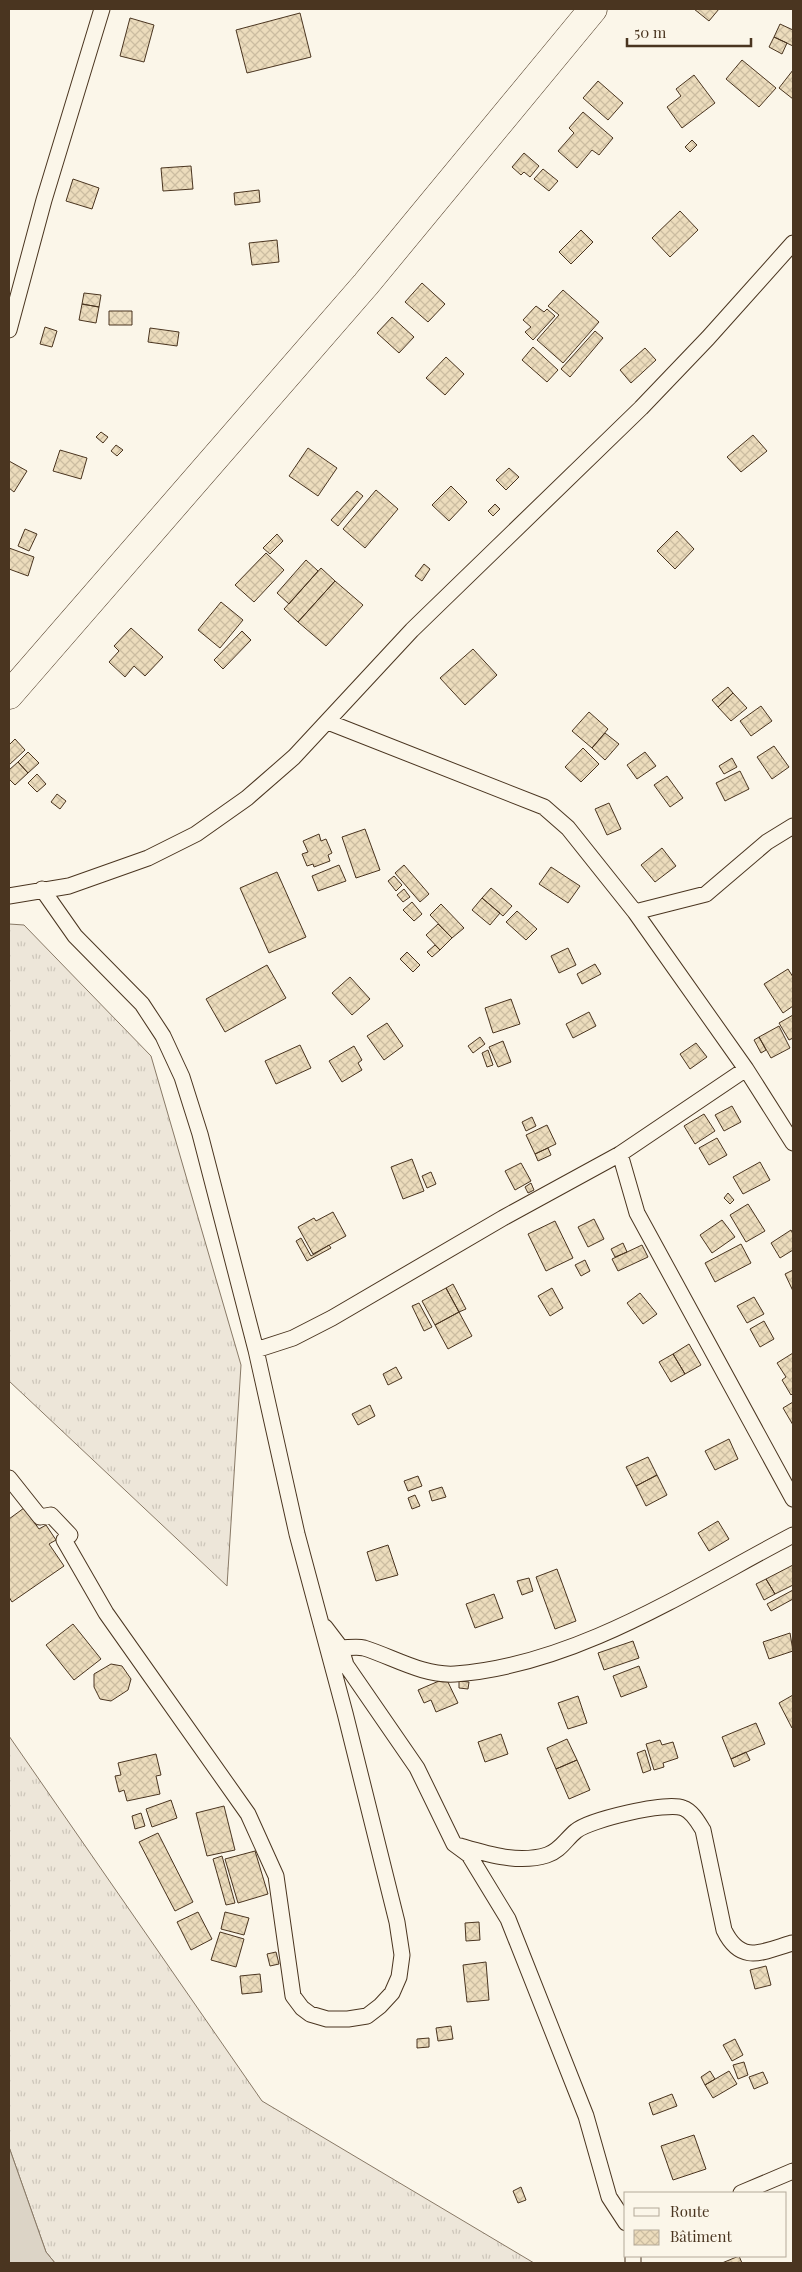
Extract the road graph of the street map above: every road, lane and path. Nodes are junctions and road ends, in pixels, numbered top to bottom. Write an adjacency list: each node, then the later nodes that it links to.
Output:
1 (102, 9): 4 (street)
2 (593, 9): 5 (highway)
3 (793, 242): 6 (street)
4 (9, 330)
5 (11, 689)
6 (328, 722): 8 (street); 10 (street)
7 (793, 826): 10 (street)
8 (42, 889): 9 (street); 14 (street)
9 (9, 896)
10 (635, 912): 11 (street)
11 (746, 1068): 12 (street); 13 (street)
12 (793, 1143)
13 (620, 1154): 14 (street); 16 (street)
14 (256, 1350): 18 (street)
15 (9, 1478): 18 (street)
16 (793, 1499)
17 (793, 1535): 19 (street)
18 (319, 1620): 19 (street)
19 (341, 1648): 20 (street)
20 (454, 1844): 21 (street); 24 (street)
21 (792, 1943)
22 (793, 2171): 23 (street)
23 (743, 2192)
24 (624, 2220)

